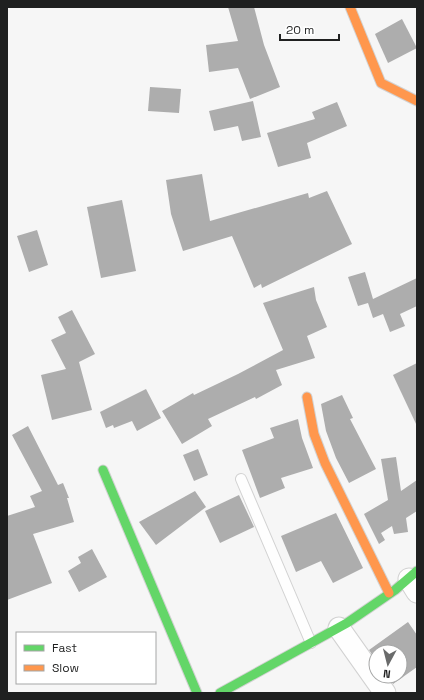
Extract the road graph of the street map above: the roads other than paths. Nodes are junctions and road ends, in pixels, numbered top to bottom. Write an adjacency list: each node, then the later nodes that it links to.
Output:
1 (350, 7): 2 (street)
2 (417, 101)
3 (307, 397): 7 (street)
4 (102, 470): 10 (street)
5 (241, 478): 9 (lane)
6 (415, 583): 7 (street)
7 (389, 594): 8 (street)
8 (339, 628): 9 (street); 12 (street)
9 (311, 643): 11 (street)
10 (197, 693)
11 (220, 693)
12 (385, 693)

